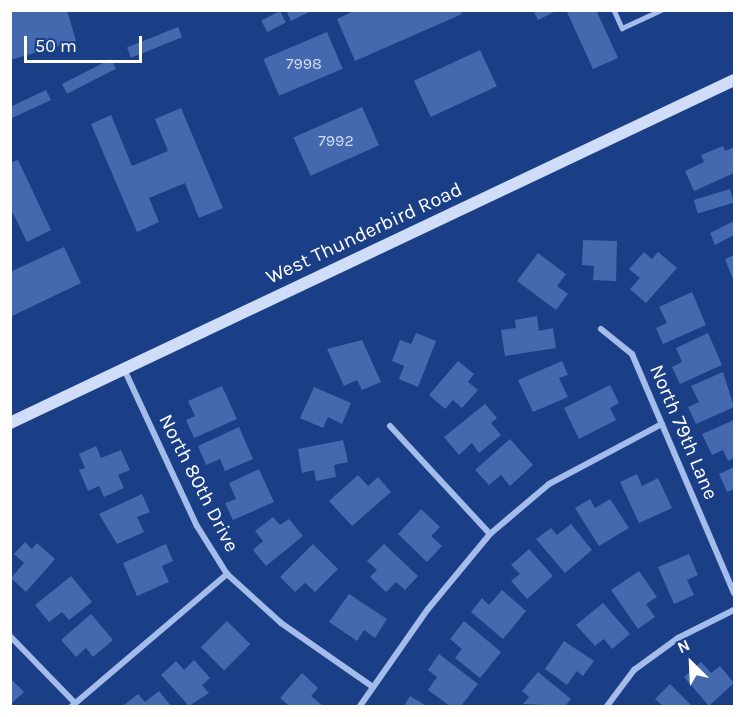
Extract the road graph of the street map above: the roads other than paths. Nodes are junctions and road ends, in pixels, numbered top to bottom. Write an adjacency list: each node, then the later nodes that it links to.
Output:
1 (614, 10): 2 (lane)
2 (661, 10)
3 (735, 80): 5 (main road, West Thunderbird Road)
4 (601, 329): 7 (street, North 79th Lane)
5 (124, 369): 6 (main road, West Thunderbird Road); 10 (street, North 80th Drive)
6 (10, 423)
7 (662, 424): 9 (street); 11 (street, North 79th Lane)
8 (390, 426): 9 (street)
9 (490, 534): 14 (street)
10 (227, 574): 14 (street, North 80th Drive); 15 (street)
11 (735, 593)
12 (735, 610): 17 (street)
13 (10, 636): 15 (street)
14 (373, 687): 16 (street)
15 (74, 705)
16 (360, 706)
17 (607, 706)

